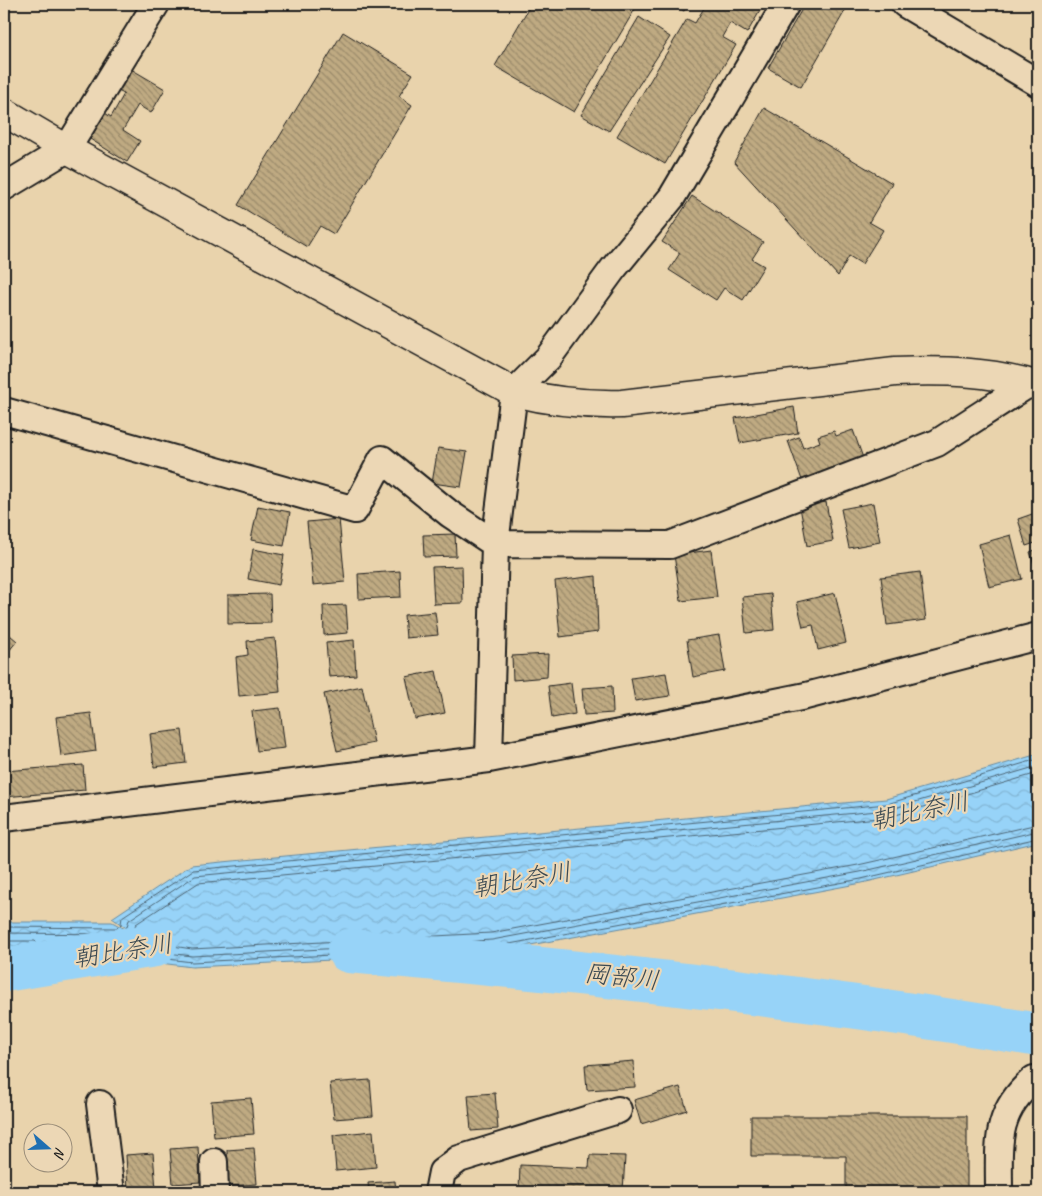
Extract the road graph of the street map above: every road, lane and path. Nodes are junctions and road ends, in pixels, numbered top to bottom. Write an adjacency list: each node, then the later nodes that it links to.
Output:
1 (156, 4): 6 (street)
2 (786, 4): 9 (street)
3 (906, 4): 4 (street)
4 (1038, 83)
5 (4, 112): 6 (street)
6 (67, 149): 7 (street); 9 (street)
7 (4, 187)
8 (1034, 384): 9 (street); 11 (street)
9 (514, 392): 11 (street)
10 (4, 411): 11 (street)
11 (495, 544): 13 (street)
12 (1038, 636): 13 (street)
13 (489, 759): 14 (street)
14 (4, 818)
15 (1038, 1080): 22 (street)
16 (100, 1104): 19 (street)
17 (618, 1110): 21 (street)
18 (214, 1162): 20 (street)
19 (112, 1192)
20 (215, 1192)
21 (438, 1192)
22 (1000, 1192)

